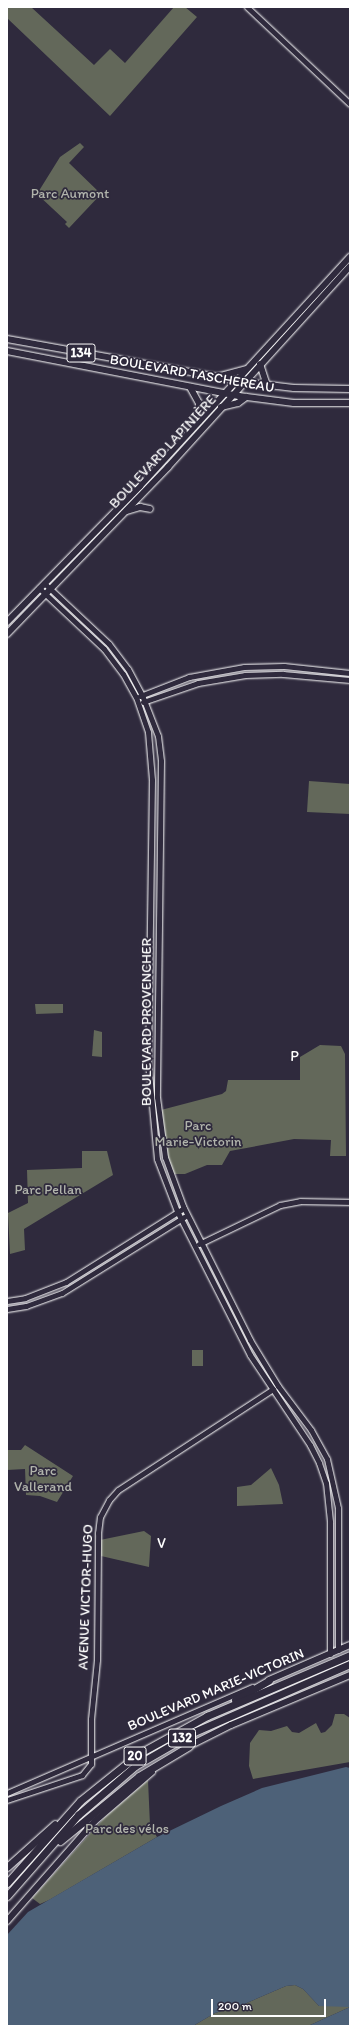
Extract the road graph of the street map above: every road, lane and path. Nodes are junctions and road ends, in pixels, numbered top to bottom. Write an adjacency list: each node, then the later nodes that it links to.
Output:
1 (248, 7): 2 (street)
2 (350, 104)
3 (350, 257): 8 (main road, BOULEVARD LAPINIÈRE)
4 (350, 266): 7 (main road, BOULEVARD LAPINIÈRE)
5 (7, 339): 9 (main road, BOULEVARD TASCHEREAU / 134)
6 (7, 351): 13 (main road, BOULEVARD TASCHEREAU / 134)
7 (260, 364): 11 (main road, BOULEVARD LAPINIÈRE); 12 (main road)
8 (246, 370): 9 (main road); 10 (main road, BOULEVARD LAPINIÈRE)
9 (216, 377): 10 (main road, BOULEVARD TASCHEREAU / 134)
10 (236, 381): 11 (main road, BOULEVARD TASCHEREAU / 134); 15 (main road, BOULEVARD LAPINIÈRE)
11 (244, 382): 12 (main road, BOULEVARD TASCHEREAU / 134); 16 (main road, BOULEVARD LAPINIÈRE)
12 (267, 385): 14 (main road, BOULEVARD TASCHEREAU / 134)
13 (190, 387): 15 (main road, BOULEVARD TASCHEREAU / 134); 20 (main road)
14 (350, 389)
15 (224, 394): 16 (main road, BOULEVARD TASCHEREAU / 134); 20 (main road, BOULEVARD LAPINIÈRE)
16 (232, 395): 17 (main road, BOULEVARD TASCHEREAU / 134); 19 (main road, BOULEVARD LAPINIÈRE)
17 (246, 397): 18 (main road, BOULEVARD TASCHEREAU / 134); 19 (main road)
18 (350, 403)
19 (221, 407): 22 (main road, BOULEVARD LAPINIÈRE)
20 (199, 421): 23 (main road, BOULEVARD LAPINIÈRE)
21 (150, 509): 22 (main road)
22 (126, 511): 24 (main road, BOULEVARD LAPINIÈRE)
23 (42, 586): 24 (street, BOULEVARD PROVENCHER); 25 (street, BOULEVARD PROVENCHER); 26 (main road, BOULEVARD LAPINIÈRE)
24 (51, 590): 25 (main road, BOULEVARD LAPINIÈRE); 32 (street, BOULEVARD PROVENCHER)
25 (46, 595): 27 (main road, BOULEVARD LAPINIÈRE); 33 (street, BOULEVARD PROVENCHER)
26 (7, 622)
27 (7, 634)
28 (221, 670): 29 (street); 30 (street); 32 (street)
29 (350, 672)
30 (222, 678): 31 (street); 34 (street)
31 (350, 680)
32 (142, 695): 33 (street); 34 (street, BOULEVARD PROVENCHER)
33 (136, 697): 35 (street, BOULEVARD PROVENCHER)
34 (145, 701): 35 (street); 37 (street, BOULEVARD PROVENCHER)
35 (138, 704): 38 (street, BOULEVARD PROVENCHER)
36 (350, 1202): 41 (street)
37 (184, 1208): 38 (street); 39 (street, BOULEVARD PROVENCHER)
38 (177, 1212): 40 (street, BOULEVARD PROVENCHER); 43 (street)
39 (187, 1215): 40 (street); 41 (street, BOULEVARD PROVENCHER)
40 (181, 1219): 42 (street, BOULEVARD PROVENCHER); 44 (street)
41 (202, 1243): 42 (street); 45 (street, BOULEVARD PROVENCHER)
42 (195, 1247): 46 (street, BOULEVARD PROVENCHER)
43 (7, 1301)
44 (7, 1309)
45 (251, 1341): 46 (street); 47 (street, BOULEVARD PROVENCHER)
46 (244, 1344): 48 (street, BOULEVARD PROVENCHER)
47 (278, 1386): 48 (street, AVENUE VICTOR-HUGO); 50 (street, BOULEVARD PROVENCHER)
48 (272, 1391): 51 (street, BOULEVARD PROVENCHER); 58 (street, AVENUE VICTOR-HUGO)
49 (350, 1645): 50 (main road, BOULEVARD MARIE-VICTORIN)
50 (338, 1650): 51 (main road, BOULEVARD MARIE-VICTORIN)
51 (330, 1654): 55 (main road, BOULEVARD MARIE-VICTORIN)
52 (350, 1655): 56 (highway, 132)
53 (350, 1664): 62 (highway, 132)
54 (350, 1675): 57 (main road)
55 (269, 1680): 56 (highway); 58 (street, BOULEVARD MARIE-VICTORIN)
56 (208, 1716): 61 (highway, 20)
57 (189, 1746): 62 (highway); 66 (main road)
58 (91, 1757): 59 (street, BOULEVARD MARIE-VICTORIN); 60 (street)
59 (7, 1793)
60 (7, 1800)
61 (72, 1810): 63 (highway); 64 (highway, 20)
62 (43, 1855): 65 (highway)
63 (7, 1867)
64 (7, 1884)
65 (7, 1896)
66 (7, 1921)

